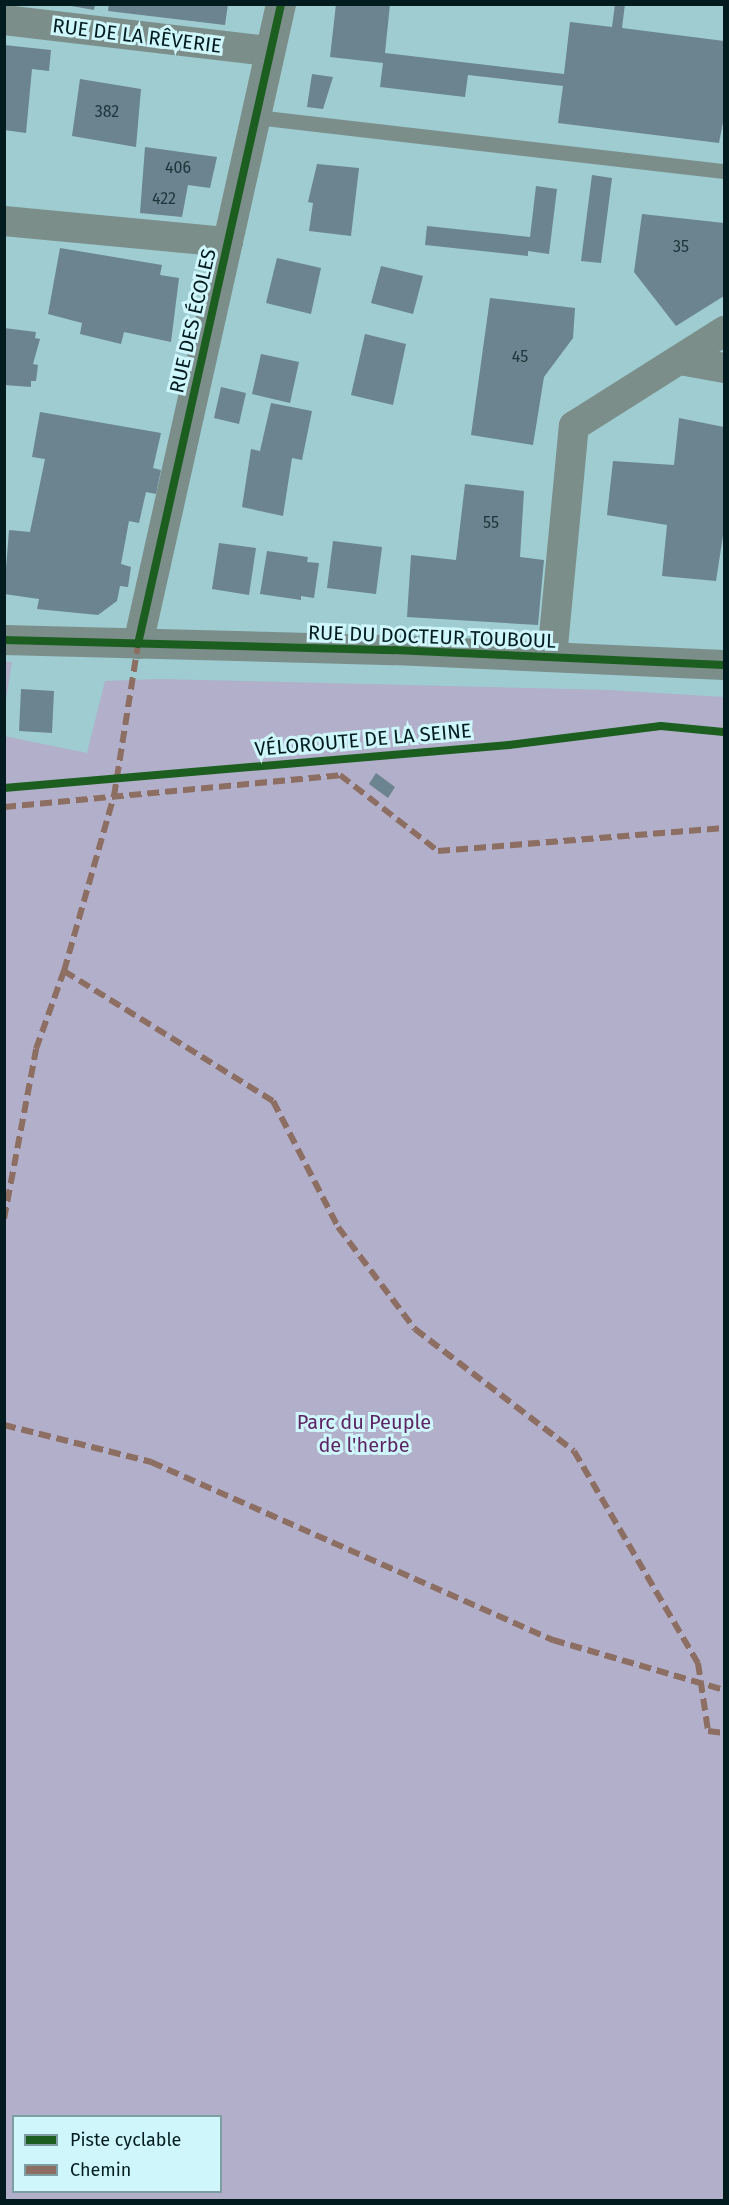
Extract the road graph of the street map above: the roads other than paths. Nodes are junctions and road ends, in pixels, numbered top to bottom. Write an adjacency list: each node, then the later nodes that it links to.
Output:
1 (281, 4): 3 (street, RUE DES ÉCOLES)
2 (4, 20): 3 (street, RUE DE LA RÊVERIE)
3 (270, 51): 4 (street, RUE DES ÉCOLES)
4 (256, 117): 5 (lane); 7 (street, RUE DES ÉCOLES)
5 (724, 171)
6 (4, 221): 7 (street)
7 (228, 242): 12 (street, RUE DES ÉCOLES)
8 (724, 331): 9 (street)
9 (680, 360): 10 (street); 13 (street)
10 (724, 368)
11 (4, 640): 12 (street, RUE DU DOCTEUR TOUBOUL)
12 (138, 644): 13 (street, RUE DU DOCTEUR TOUBOUL)
13 (552, 657): 14 (street, RUE DU DOCTEUR TOUBOUL)
14 (724, 665)

